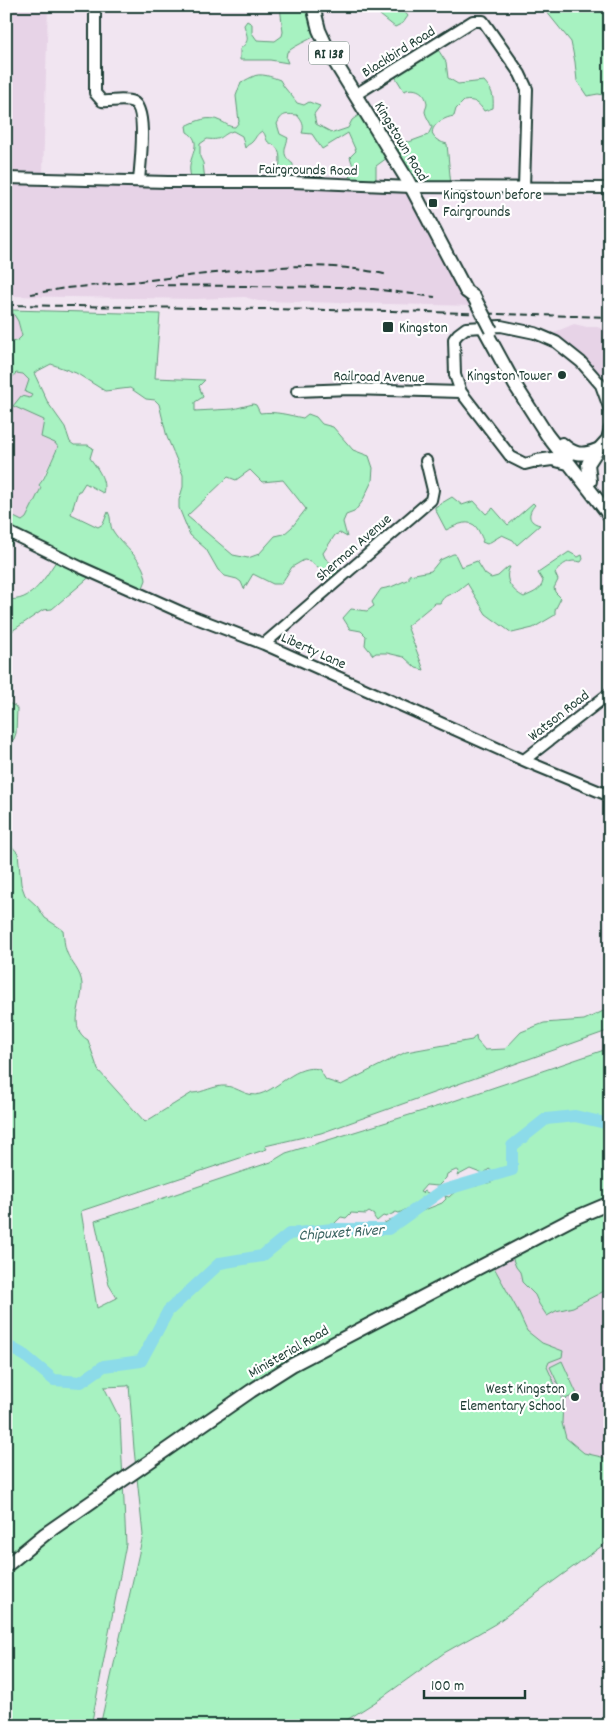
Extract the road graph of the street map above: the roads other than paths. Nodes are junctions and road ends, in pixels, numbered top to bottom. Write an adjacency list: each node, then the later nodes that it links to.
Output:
1 (95, 6): 5 (street)
2 (313, 6): 3 (main road, Kingstown Road / RI 138)
3 (355, 95): 6 (main road, Kingstown Road / RI 138); 7 (street, Blackbird Road)
4 (6, 178): 5 (street, Fairgrounds Road)
5 (139, 181): 6 (street, Fairgrounds Road)
6 (411, 187): 7 (street, Fairgrounds Road); 9 (main road, Kingstown Road / RI 138)
7 (524, 187): 8 (street, Fairgrounds Road)
8 (610, 188)
9 (488, 330): 15 (main road, Kingstown Road / RI 138); 16 (main road, Kingstown Road / RI 138)
10 (606, 385): 12 (street); 13 (street)
11 (297, 391): 12 (street, Railroad Avenue)
12 (461, 392): 19 (street)
13 (610, 410)
14 (610, 428): 17 (street)
15 (547, 435): 19 (main road); 20 (main road, Kingstown Road / RI 138)
16 (562, 444): 17 (main road); 21 (main road, Kingstown Road / RI 138)
17 (597, 450): 21 (main road)
18 (426, 461): 25 (street, Sherman Avenue)
19 (537, 461): 20 (main road)
20 (568, 464): 23 (main road, Kingstown Road / RI 138)
21 (590, 481): 22 (main road, Kingstown Road / RI 138)
22 (610, 508)
23 (610, 516)
24 (6, 532): 25 (street, Liberty Lane)
25 (264, 644): 27 (street, Liberty Lane)
26 (610, 694): 27 (street, Watson Road)
27 (524, 760): 28 (street, Liberty Lane)
28 (610, 796)
29 (610, 1203): 30 (main road, Ministerial Road)
30 (6, 1566)

